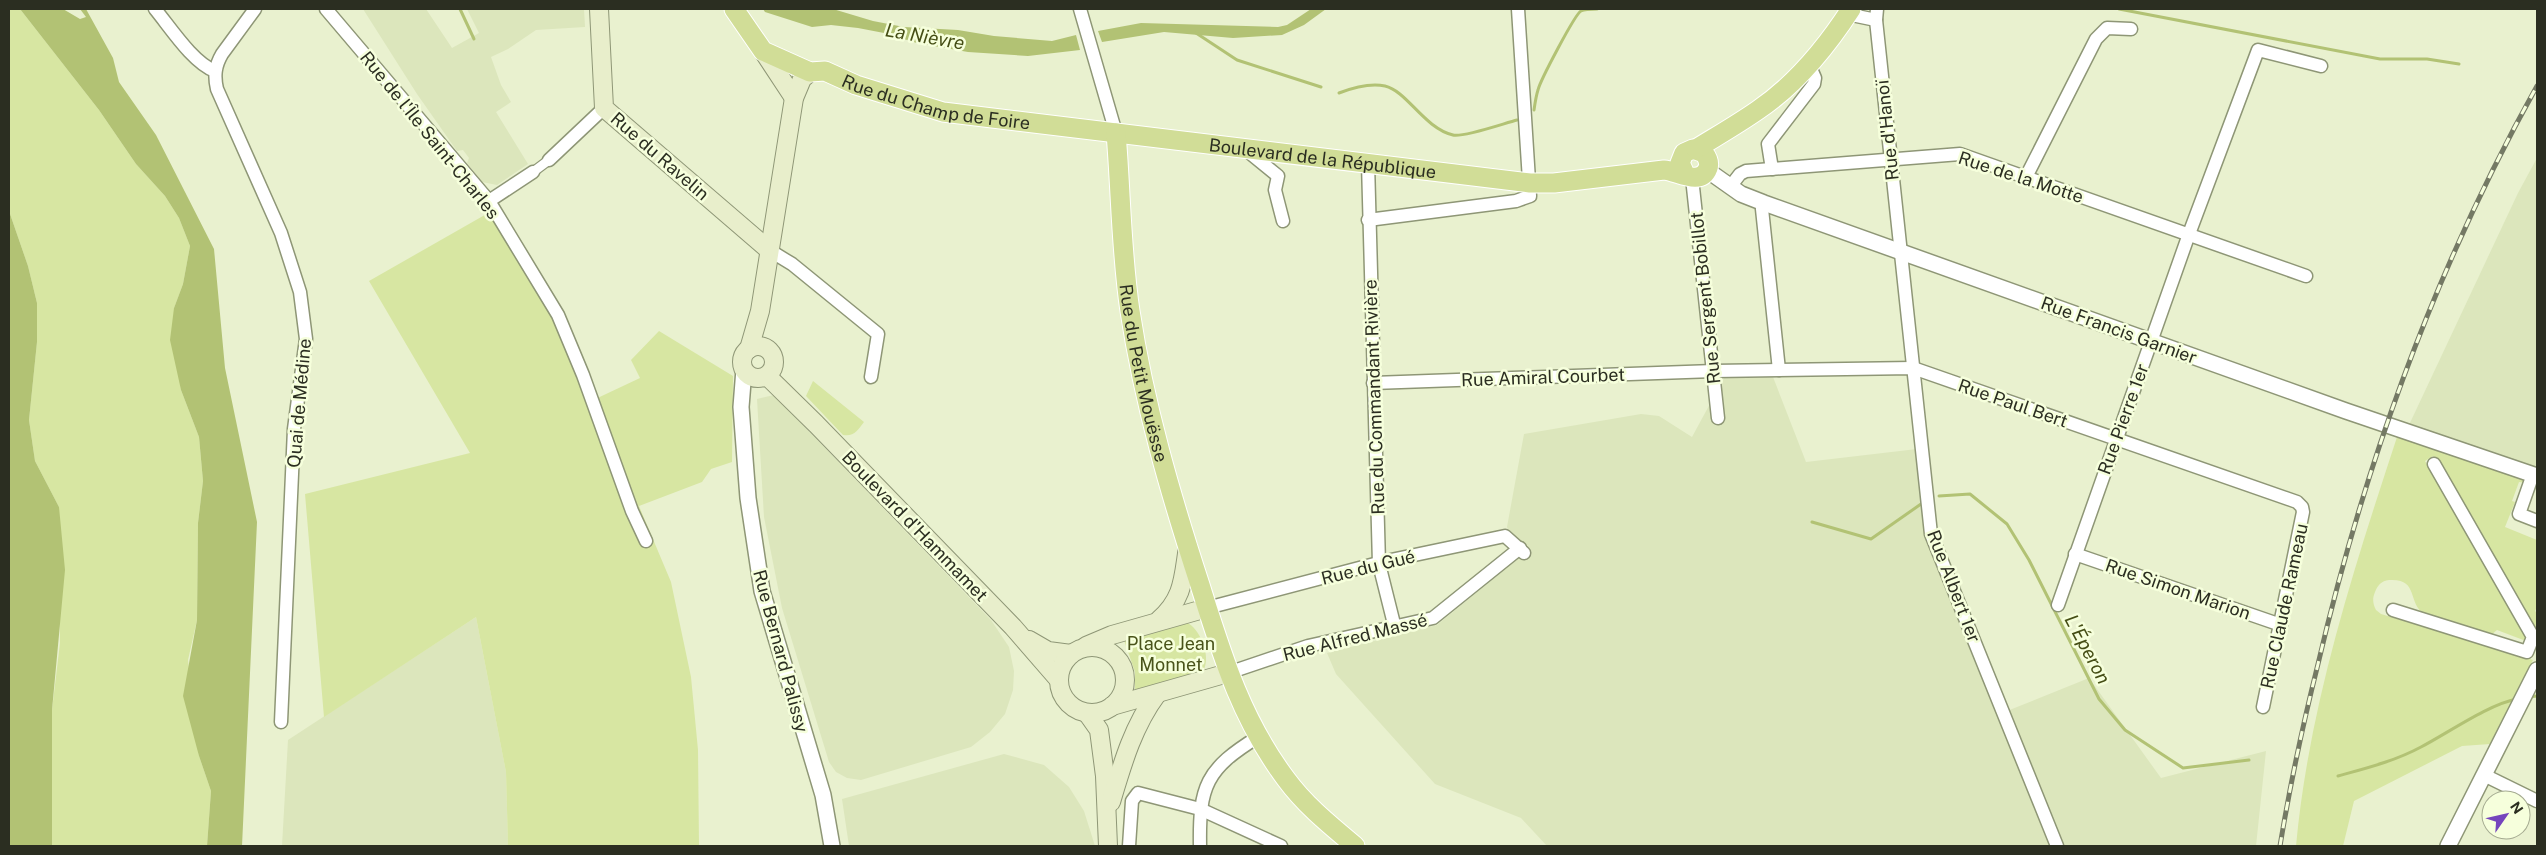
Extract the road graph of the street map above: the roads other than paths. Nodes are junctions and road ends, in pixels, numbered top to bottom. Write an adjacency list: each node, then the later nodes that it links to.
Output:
1 (155, 9): 14 (street)
2 (255, 9): 14 (street)
3 (326, 9): 29 (street, Rue de l'Île Saint-Charles)
4 (599, 9): 17 (main road, Rue du Ravelin)
5 (734, 9): 11 (main road)
6 (1080, 9): 18 (street)
7 (1518, 9): 27 (street)
8 (1849, 11): 9 (street); 12 (main road)
9 (1876, 15): 20 (street, Rue d'Hanoï)
10 (2131, 29): 26 (street)
11 (763, 51): 15 (main road, Rue du Champ de Foire); 16 (main road)
12 (1809, 64): 23 (main road); 24 (street)
13 (2321, 66): 35 (street, Rue Pierre 1er)
14 (215, 71): 74 (street, Quai de Médine)
15 (810, 72): 16 (main road); 18 (main road, Rue du Champ de Foire)
16 (794, 98): 33 (main road)
17 (604, 108): 21 (street); 34 (main road, Rue du Ravelin)
18 (1116, 133): 19 (main road, Boulevard de la République); 54 (main road, Rue du Petit Mouësse)
19 (1244, 148): 22 (main road, Boulevard de la République); 32 (street)
20 (1890, 159): 24 (street, Rue de la Motte); 26 (street, Rue de la Motte); 37 (street, Rue d'Hanoï)
21 (549, 160): 25 (street)
22 (1368, 163): 27 (main road, Boulevard de la République); 31 (street, Rue du Commandant Rivière)
23 (1695, 164): 27 (main road, Boulevard de la République); 28 (street, Rue Francis Garnier); 43 (street, Rue Sergent Bobillot)
24 (1772, 169): 28 (street, Rue de la Motte)
25 (533, 172): 29 (street)
26 (2026, 177): 35 (street, Rue de la Motte)
27 (1530, 183): 31 (street)
28 (1730, 187): 30 (street, Rue Francis Garnier)
29 (489, 201): 53 (street, Rue de l'Île Saint-Charles)
30 (1764, 203): 37 (street, Rue Francis Garnier); 42 (street)
31 (1368, 220): 46 (street, Rue du Commandant Rivière)
32 (1283, 221)
33 (772, 224): 34 (main road); 36 (main road)
34 (745, 230): 36 (main road, Rue du Ravelin)
35 (2189, 234): 38 (street, Rue de la Motte); 39 (street, Rue Pierre 1er)
36 (769, 250): 40 (main road); 45 (street)
37 (1900, 251): 39 (street, Rue Francis Garnier); 41 (street, Rue Albert 1er)
38 (2306, 276)
39 (2151, 341): 48 (street, Rue Pierre 1er); 50 (street, Rue Francis Garnier)
40 (758, 349): 44 (main road, Boulevard d'Hammamet); 44 (main road)
41 (1913, 368): 42 (street, Rue Paul Bert); 48 (street, Rue Paul Bert); 87 (street, Rue Albert 1er)
42 (1779, 370): 43 (street, Rue Paul Bert)
43 (1714, 371): 46 (street, Rue Amiral Courbet); 47 (street, Rue Sergent Bobillot)
44 (759, 373): 63 (main road, Boulevard d'Hammamet); 81 (street, Rue Bernard Palissy)
45 (871, 377)
46 (1373, 383): 57 (street, Rue du Commandant Rivière)
47 (1718, 418)
48 (2116, 438): 51 (street, Rue Paul Bert); 56 (street, Rue Pierre 1er)
49 (2434, 464): 65 (street)
50 (2535, 475): 52 (street)
51 (2301, 505): 62 (street, Rue Claude Rameau)
52 (2537, 521)
53 (646, 541)
54 (1188, 547): 59 (main road, Rue du Petit Mouësse); 61 (main road)
55 (1522, 551): 57 (street, Rue du Gué); 64 (street, Rue Alfred Massé)
56 (2075, 554): 58 (street, Rue Pierre 1er); 62 (street, Rue Simon Marion)
57 (1379, 564): 59 (street, Rue du Gué); 64 (street, Rue du Commandant Rivière)
58 (2058, 605)
59 (1207, 608): 61 (main road); 68 (main road, Rue du Petit Mouësse)
60 (2394, 610): 65 (street)
61 (1156, 622): 66 (main road)
62 (2281, 625): 72 (street, Rue Claude Rameau)
63 (1013, 628): 66 (main road, Boulevard d'Hammamet); 69 (main road, Boulevard d'Hammamet)
64 (1395, 628): 68 (street, Rue Alfred Massé)
65 (2535, 633)
66 (1075, 651): 69 (main road); 71 (main road)
67 (2537, 670): 76 (street)
68 (1228, 673): 70 (main road); 75 (main road, Rue du Petit Mouësse)
69 (1058, 680): 73 (main road)
70 (1157, 694): 71 (main road); 80 (main road)
71 (1111, 707): 73 (main road); 77 (main road)
72 (2263, 707)
73 (1087, 713): 77 (main road)
74 (281, 722)
75 (1258, 737): 79 (street); 86 (main road, Rue du Petit Mouësse)
76 (2484, 775): 78 (street); 88 (street)
77 (1105, 776): 80 (main road)
78 (2537, 801)
79 (1200, 809): 83 (street); 84 (street); 85 (street)
80 (1107, 815): 82 (main road)
81 (832, 846)
82 (1108, 846)
83 (1129, 846)
84 (1200, 846)
85 (1281, 846)
86 (1355, 846)
87 (2058, 846)
88 (2448, 846)

